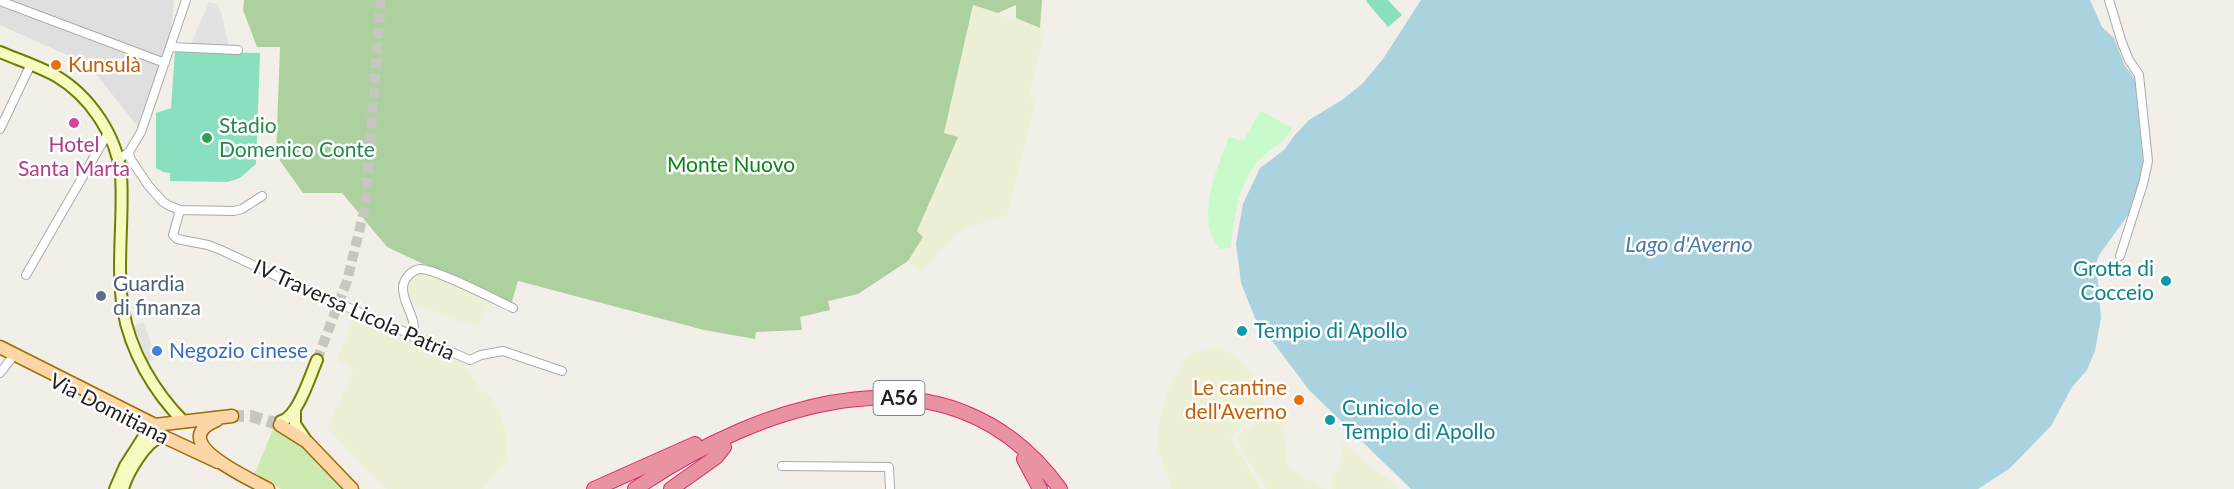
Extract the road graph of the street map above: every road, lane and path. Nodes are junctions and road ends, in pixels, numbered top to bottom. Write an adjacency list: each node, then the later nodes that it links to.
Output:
1 (186, 0): 4 (street)
2 (2109, 0): 15 (street)
3 (0, 1): 7 (street)
4 (171, 48): 5 (street); 7 (street)
5 (238, 50)
6 (0, 52): 8 (street)
7 (165, 63): 11 (street)
8 (30, 64): 9 (street); 10 (street)
9 (0, 129)
10 (108, 133): 12 (street); 16 (street)
11 (129, 152): 12 (street); 14 (street)
12 (119, 159): 25 (street)
13 (262, 196): 14 (street)
14 (180, 210): 18 (street, IV Traversa Licola Patria)
15 (2120, 256)
16 (26, 275)
17 (513, 308): 18 (street)
18 (413, 337): 22 (street, IV Traversa Licola Patria)
19 (0, 347): 25 (main road, Via Domitiana)
20 (6, 356): 23 (street); 27 (main road, Via Domitiana)
21 (317, 360): 24 (street)
22 (562, 371)
23 (0, 374)
24 (295, 411): 26 (street); 29 (street)
25 (184, 422): 32 (main road, Via Domitiana)
26 (280, 423): 29 (main road)
27 (148, 430): 28 (main road, Via Domitiana); 34 (street)
28 (161, 436): 32 (main road, Via Domitiana); 34 (street)
29 (307, 442): 36 (main road)
30 (719, 445): 31 (highway, A56); 37 (highway); 38 (highway, A56); 39 (highway, A56); 40 (highway); 44 (highway, A56)
31 (1024, 459): 42 (highway); 43 (highway, A56)
32 (218, 462): 35 (main road, Via Domitiana)
33 (782, 466): 41 (street)
34 (118, 488)
35 (268, 489)
36 (352, 489)
37 (594, 489)
38 (635, 489)
39 (649, 489)
40 (672, 489)
41 (890, 489)
42 (1040, 489)
43 (1050, 489)
44 (1060, 489)

